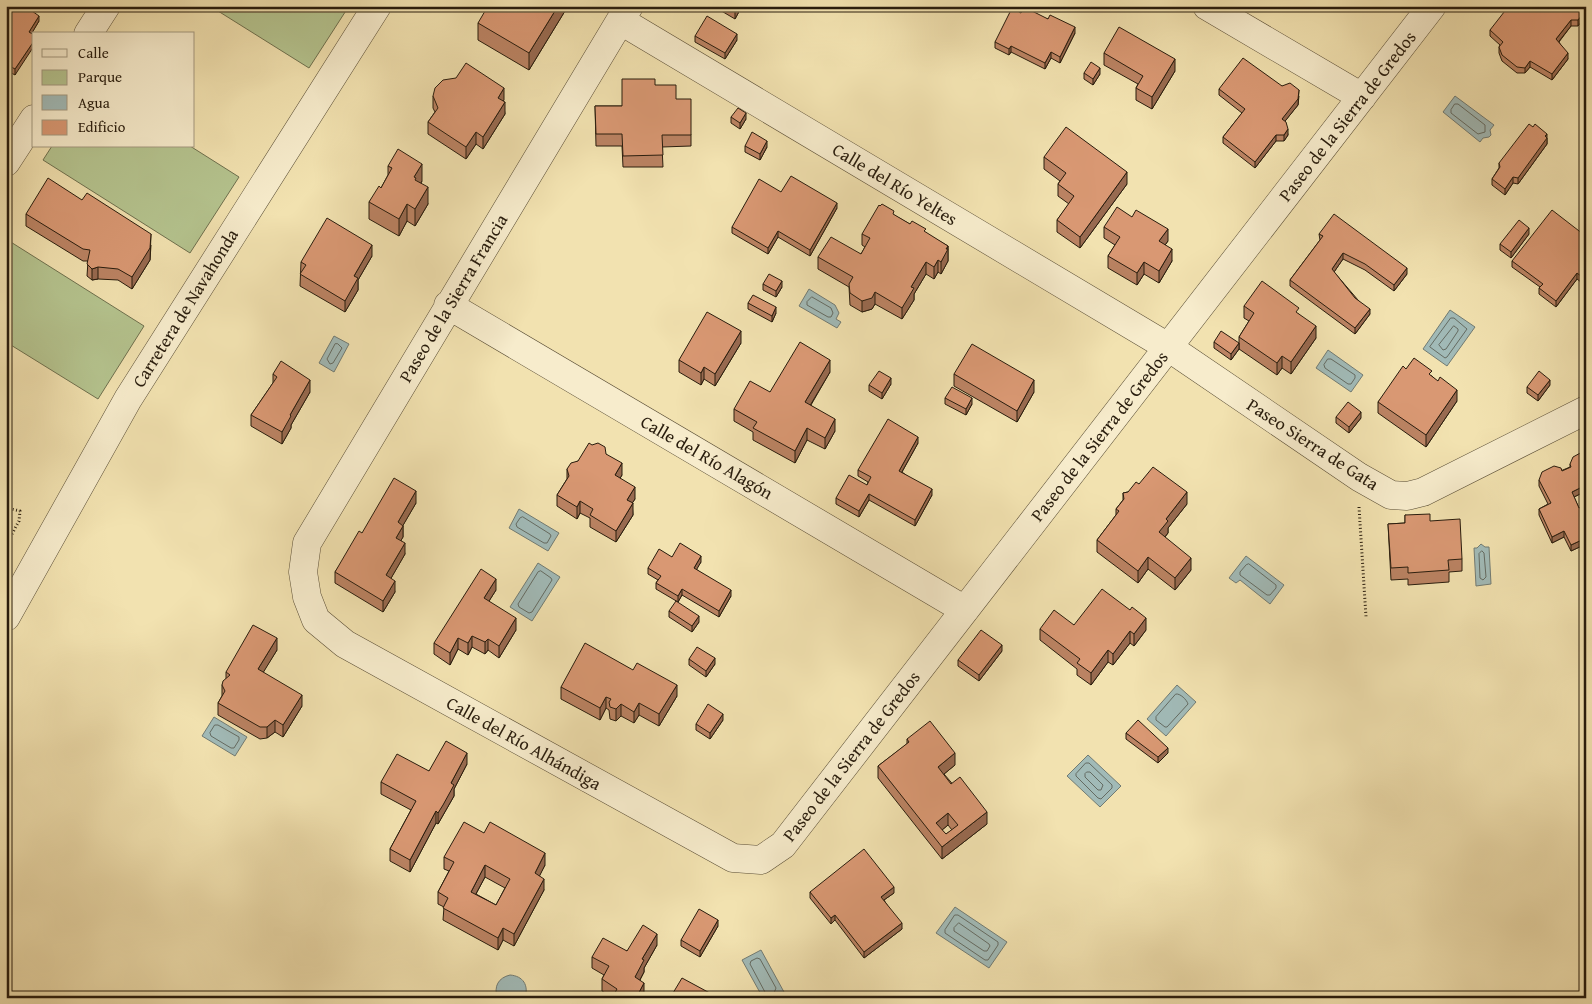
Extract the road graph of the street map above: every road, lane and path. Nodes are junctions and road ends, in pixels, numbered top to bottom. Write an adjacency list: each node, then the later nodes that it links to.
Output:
1 (377, 6): 16 (street, Carretera de Navahonda)
2 (1207, 6): 5 (street)
3 (1432, 6): 5 (street, Paseo de la Sierra de Gredos)
4 (625, 13): 8 (street, Paseo de la Sierra Francia); 9 (street, Calle del Río Yeltes)
5 (1362, 97): 9 (street, Paseo de la Sierra de Gredos)
6 (32, 122): 7 (street)
7 (6, 162)
8 (448, 305): 14 (street, Paseo de la Sierra Francia); 15 (street, Calle del Río Alagón)
9 (1168, 347): 10 (street, Paseo Sierra de Gata); 15 (street, Paseo de la Sierra de Gredos)
10 (1582, 409)
11 (1359, 505): 17 (path)
12 (6, 511): 13 (path)
13 (6, 545)
14 (307, 597): 18 (street, Calle del Río Alhándiga)
15 (965, 610): 18 (street, Paseo de la Sierra de Gredos)
16 (6, 617)
17 (1366, 617)
18 (761, 860)

